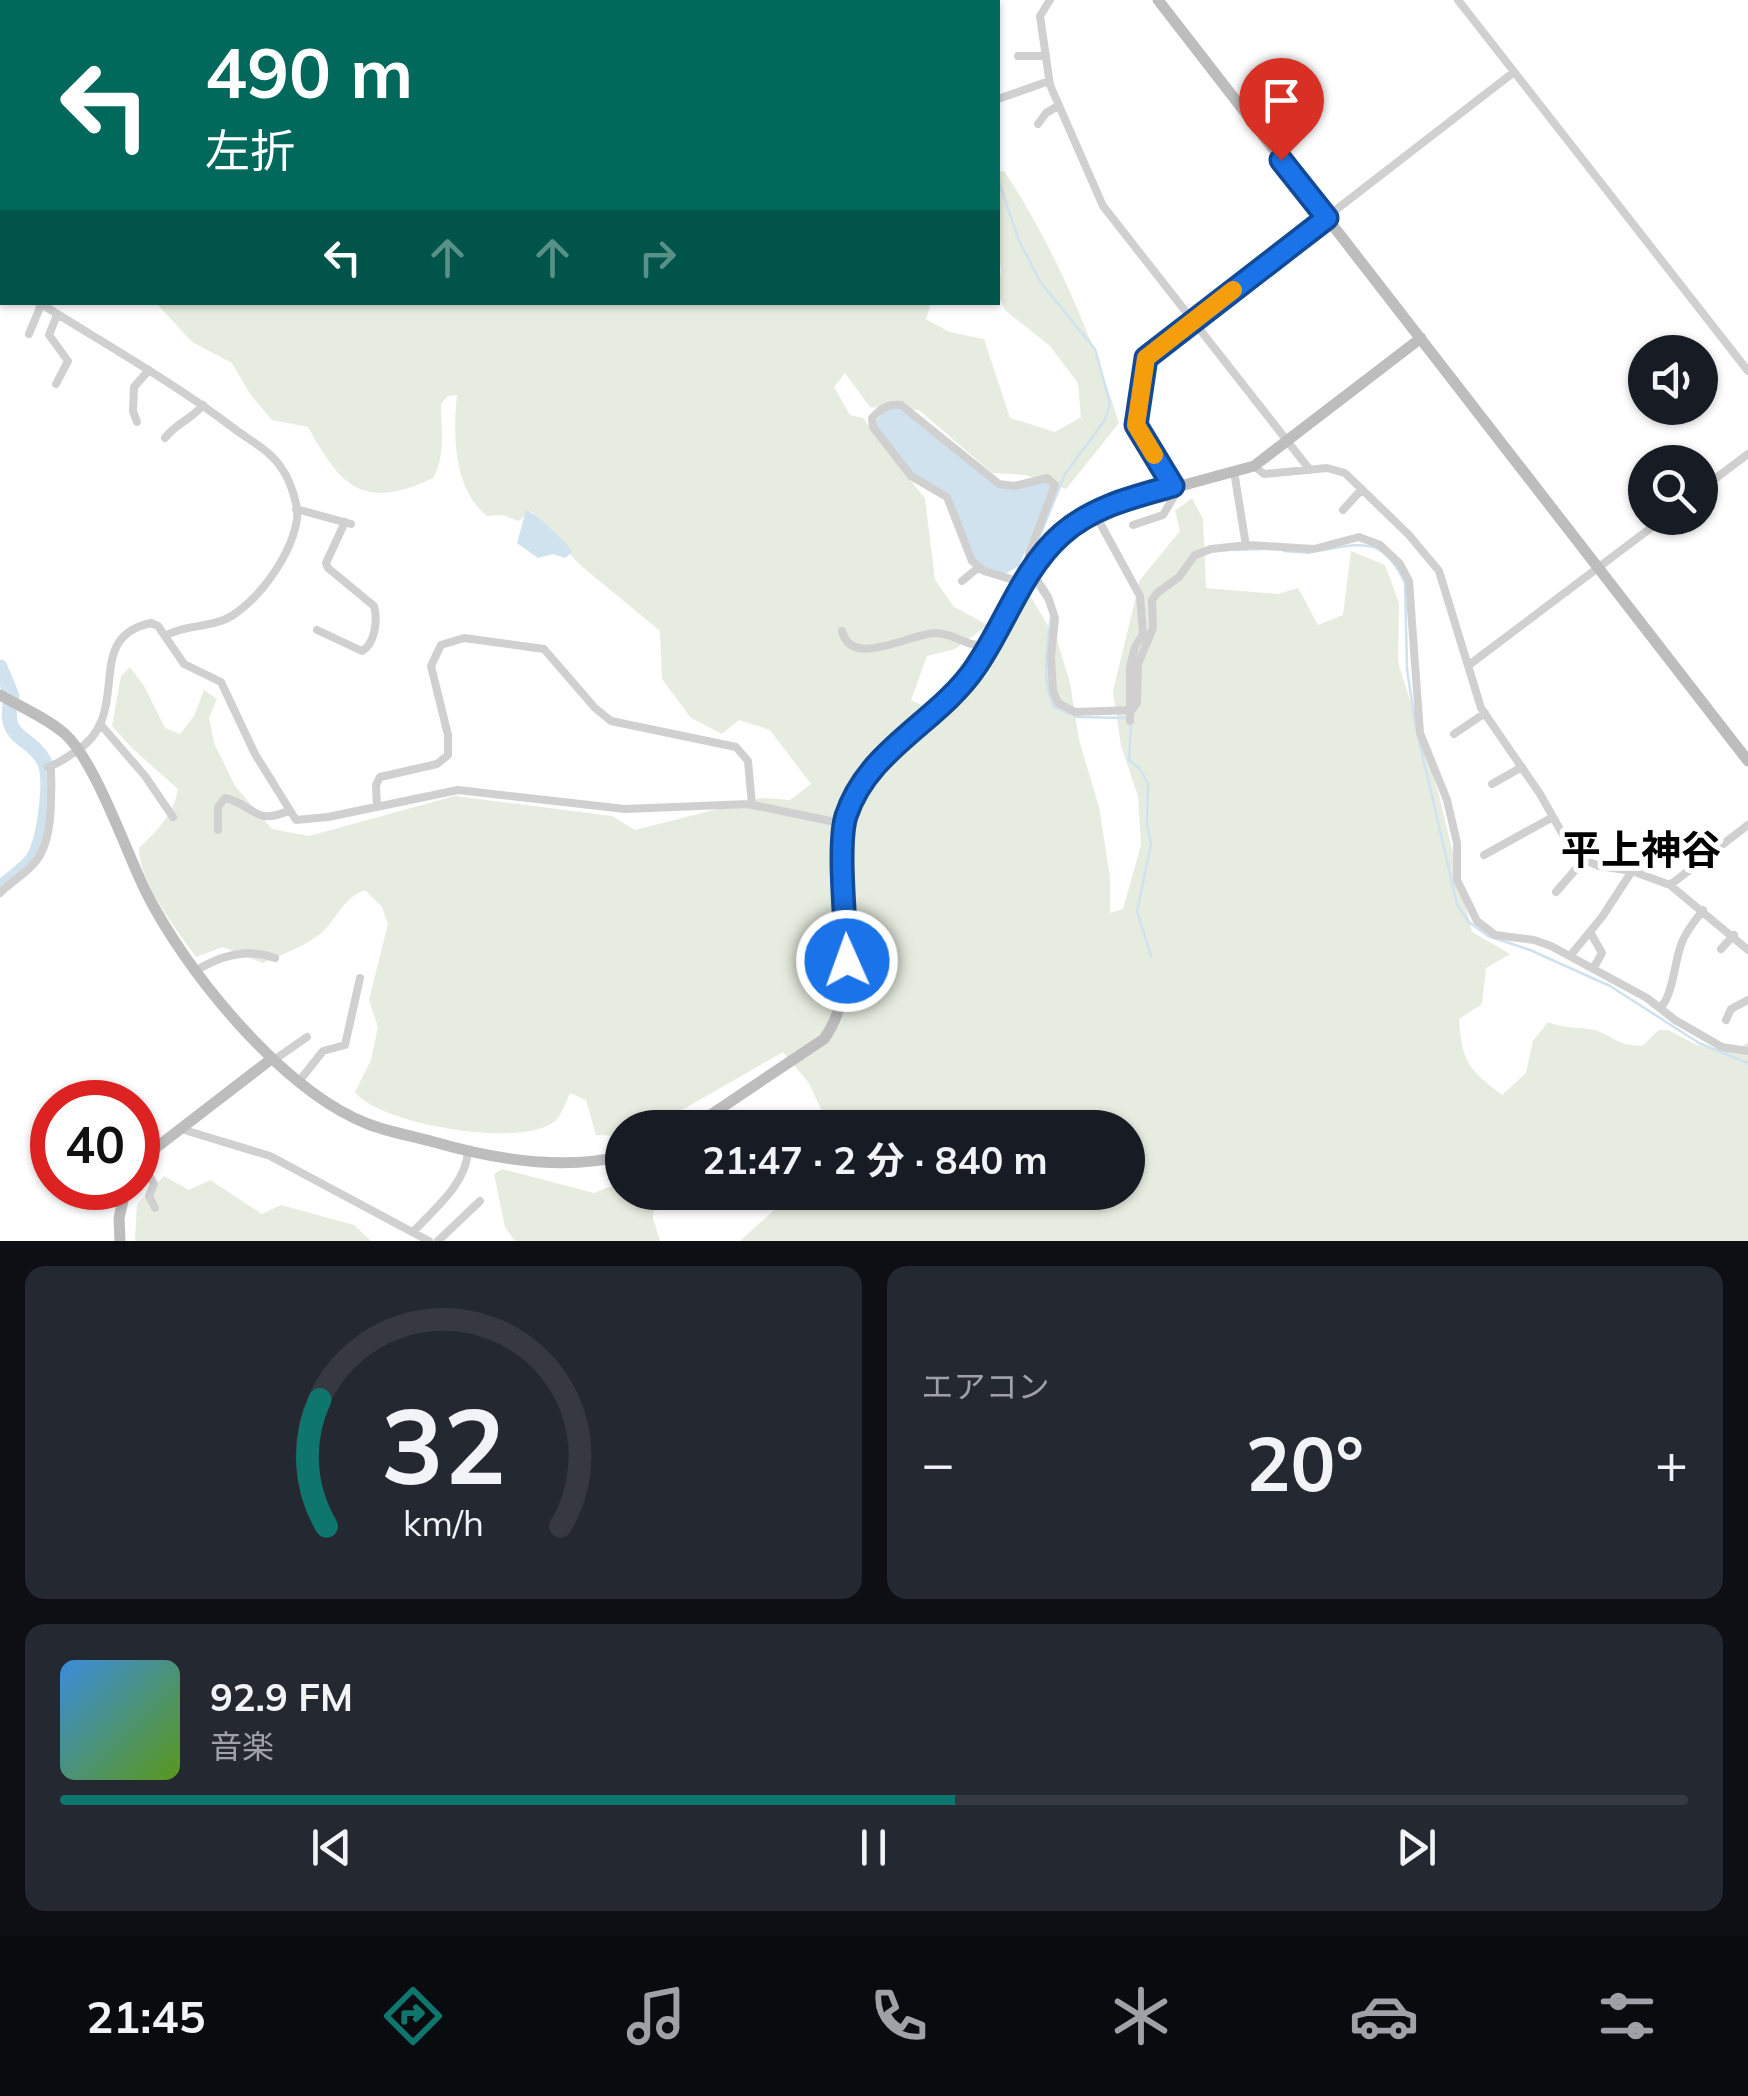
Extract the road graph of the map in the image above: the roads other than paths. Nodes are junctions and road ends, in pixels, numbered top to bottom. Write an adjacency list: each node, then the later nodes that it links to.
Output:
1 (1050, 0): 5 (street)
2 (1158, 0): 11 (street)
3 (1458, 0): 6 (street)
4 (1018, 56): 5 (street)
5 (1044, 56): 7 (street)
6 (1514, 72): 11 (street); 19 (street)
7 (1049, 81): 8 (street); 9 (street)
8 (1000, 98)
9 (1058, 106): 10 (street); 15 (street)
10 (1038, 124)
11 (1327, 218): 15 (street); 17 (street)
12 (39, 305): 16 (street)
13 (41, 305): 14 (street)
14 (57, 314): 18 (street); 20 (street)
15 (1194, 321): 24 (street); 30 (street)
16 (29, 334)
17 (1420, 338): 24 (street); 39 (street)
18 (150, 370): 21 (street); 22 (street)
19 (1748, 372)
20 (56, 384)
21 (203, 405): 23 (street); 32 (street)
22 (137, 422)
23 (165, 438)
24 (1288, 442): 26 (street); 27 (street)
25 (1748, 454): 29 (street)
26 (1254, 466): 27 (street); 28 (street)
27 (1310, 470): 31 (street)
28 (1234, 472): 30 (street); 37 (street)
29 (1718, 476)
30 (1173, 486): 35 (street); 40 (street)
31 (1362, 489): 33 (street); 46 (street)
32 (296, 509): 42 (street); 44 (street)
33 (1344, 510)
34 (1100, 523): 49 (street)
35 (1133, 525)
36 (1642, 535): 39 (street)
37 (1246, 546): 49 (street); 75 (street)
38 (979, 567): 40 (street); 40 (street); 41 (street)
39 (1599, 568): 46 (street); 53 (street)
40 (1027, 578): 45 (street); 49 (street)
41 (962, 581)
42 (318, 630)
43 (842, 631): 45 (street)
44 (164, 636): 50 (street); 58 (street)
45 (988, 644): 61 (street)
46 (1469, 665): 48 (street)
47 (0, 695): 52 (street)
48 (1485, 713): 51 (street); 54 (street)
49 (1130, 716)
50 (101, 725): 52 (street); 59 (street)
51 (1454, 734)
52 (77, 749): 68 (street); 78 (street)
53 (1748, 761)
54 (1522, 767): 55 (street); 60 (street)
55 (1492, 784)
56 (752, 805): 57 (street); 57 (street); 61 (street)
57 (377, 807): 58 (street)
58 (288, 811): 63 (street)
59 (173, 817)
60 (1554, 818): 64 (street); 65 (street)
61 (845, 824): 87 (street)
62 (1748, 824): 67 (street)
63 (218, 830)
64 (1484, 854)
65 (1583, 862): 66 (street); 69 (street)
66 (1632, 872): 67 (street); 71 (street)
67 (1670, 886): 70 (street)
68 (0, 892)
69 (1556, 892)
70 (1703, 910): 72 (street); 81 (street)
71 (1590, 932): 75 (street); 77 (street)
72 (1734, 935): 73 (street); 74 (street)
73 (1721, 948)
74 (1748, 950)
75 (1570, 956): 77 (street)
76 (275, 958): 78 (street)
77 (1593, 969): 81 (street)
78 (197, 970): 85 (street)
79 (360, 978): 86 (street)
80 (1748, 1000): 82 (street)
81 (1660, 1008): 84 (street)
82 (1726, 1020)
83 (307, 1037): 85 (street)
84 (1748, 1052)
85 (272, 1060): 86 (street); 88 (street)
86 (300, 1080): 90 (street)
87 (718, 1110)
88 (181, 1129): 89 (street); 94 (street)
89 (160, 1147)
90 (468, 1150): 91 (street); 94 (street)
91 (605, 1158)
92 (480, 1201): 97 (street)
93 (122, 1210): 95 (street)
94 (413, 1232): 96 (street)
95 (120, 1241)
96 (429, 1241)
97 (438, 1241)

